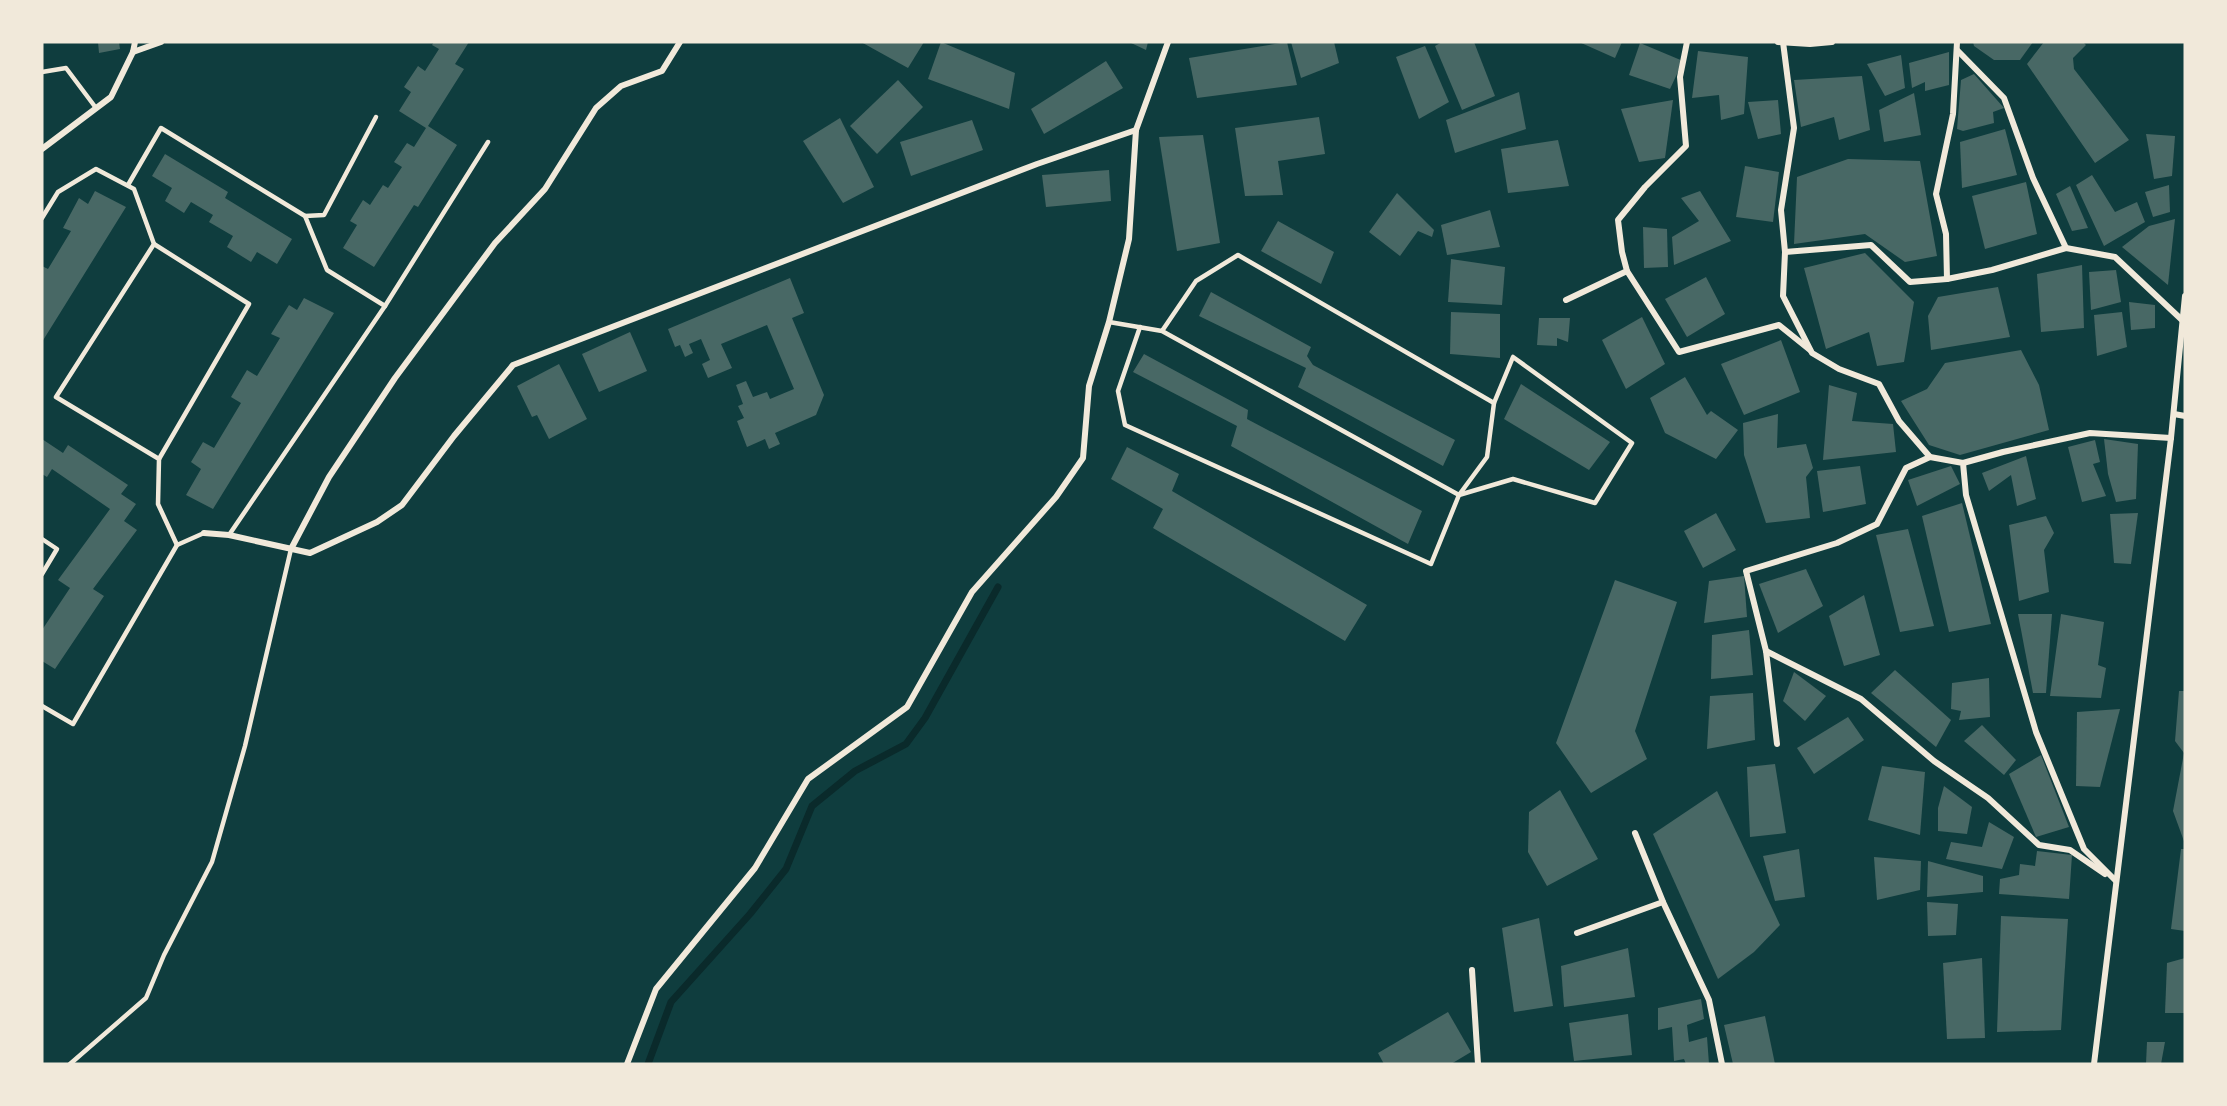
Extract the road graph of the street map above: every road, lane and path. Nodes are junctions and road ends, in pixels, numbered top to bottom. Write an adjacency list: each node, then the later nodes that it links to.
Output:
1 (135, 42): 10 (street)
2 (161, 42): 10 (street)
3 (680, 42): 45 (street)
4 (1168, 42): 14 (street)
5 (1687, 42): 23 (street)
6 (1780, 42): 7 (street); 22 (street)
7 (1832, 42)
8 (1957, 42): 9 (street)
9 (1958, 51): 21 (street); 24 (street)
10 (133, 52): 12 (street)
11 (42, 72): 12 (lane)
12 (96, 108): 16 (street)
13 (376, 117): 18 (lane)
14 (1136, 130): 29 (street); 45 (street)
15 (488, 142): 27 (lane)
16 (42, 149)
17 (128, 186): 18 (lane); 19 (lane); 20 (lane)
18 (305, 216): 27 (lane)
19 (42, 218)
20 (154, 244): 38 (lane); 38 (lane)
21 (2066, 248): 24 (street); 28 (street)
22 (1785, 252): 24 (street); 32 (street)
23 (1627, 271): 26 (street); 32 (street)
24 (1947, 279)
25 (2185, 296): 28 (street)
26 (1566, 300)
27 (385, 306): 42 (lane)
28 (2182, 320): 34 (street)
29 (1109, 322): 30 (lane); 56 (street)
30 (1140, 327): 31 (lane); 40 (lane)
31 (1162, 331): 33 (lane); 40 (lane)
32 (1812, 353): 37 (street)
33 (1494, 404): 40 (lane); 40 (lane)
34 (2174, 414): 35 (street); 36 (street)
35 (2185, 416)
36 (2171, 438): 39 (street); 51 (street)
37 (1930, 457): 39 (street); 47 (street)
38 (159, 459): 44 (lane)
39 (1964, 463): 51 (street)
40 (1459, 495)
41 (204, 533): 42 (street); 44 (lane)
42 (229, 536): 45 (street)
43 (42, 539): 46 (lane)
44 (177, 545): 48 (lane)
45 (291, 549): 55 (lane)
46 (42, 574)
47 (1766, 651): 49 (street); 51 (street)
48 (42, 706)
49 (1778, 744)
50 (1635, 833): 52 (street)
51 (2116, 881): 59 (street)
52 (1663, 902): 53 (street); 58 (street)
53 (1577, 933)
54 (1472, 970): 57 (street)
55 (70, 1064)
56 (627, 1064)
57 (1478, 1064)
58 (1722, 1064)
59 (2094, 1064)

